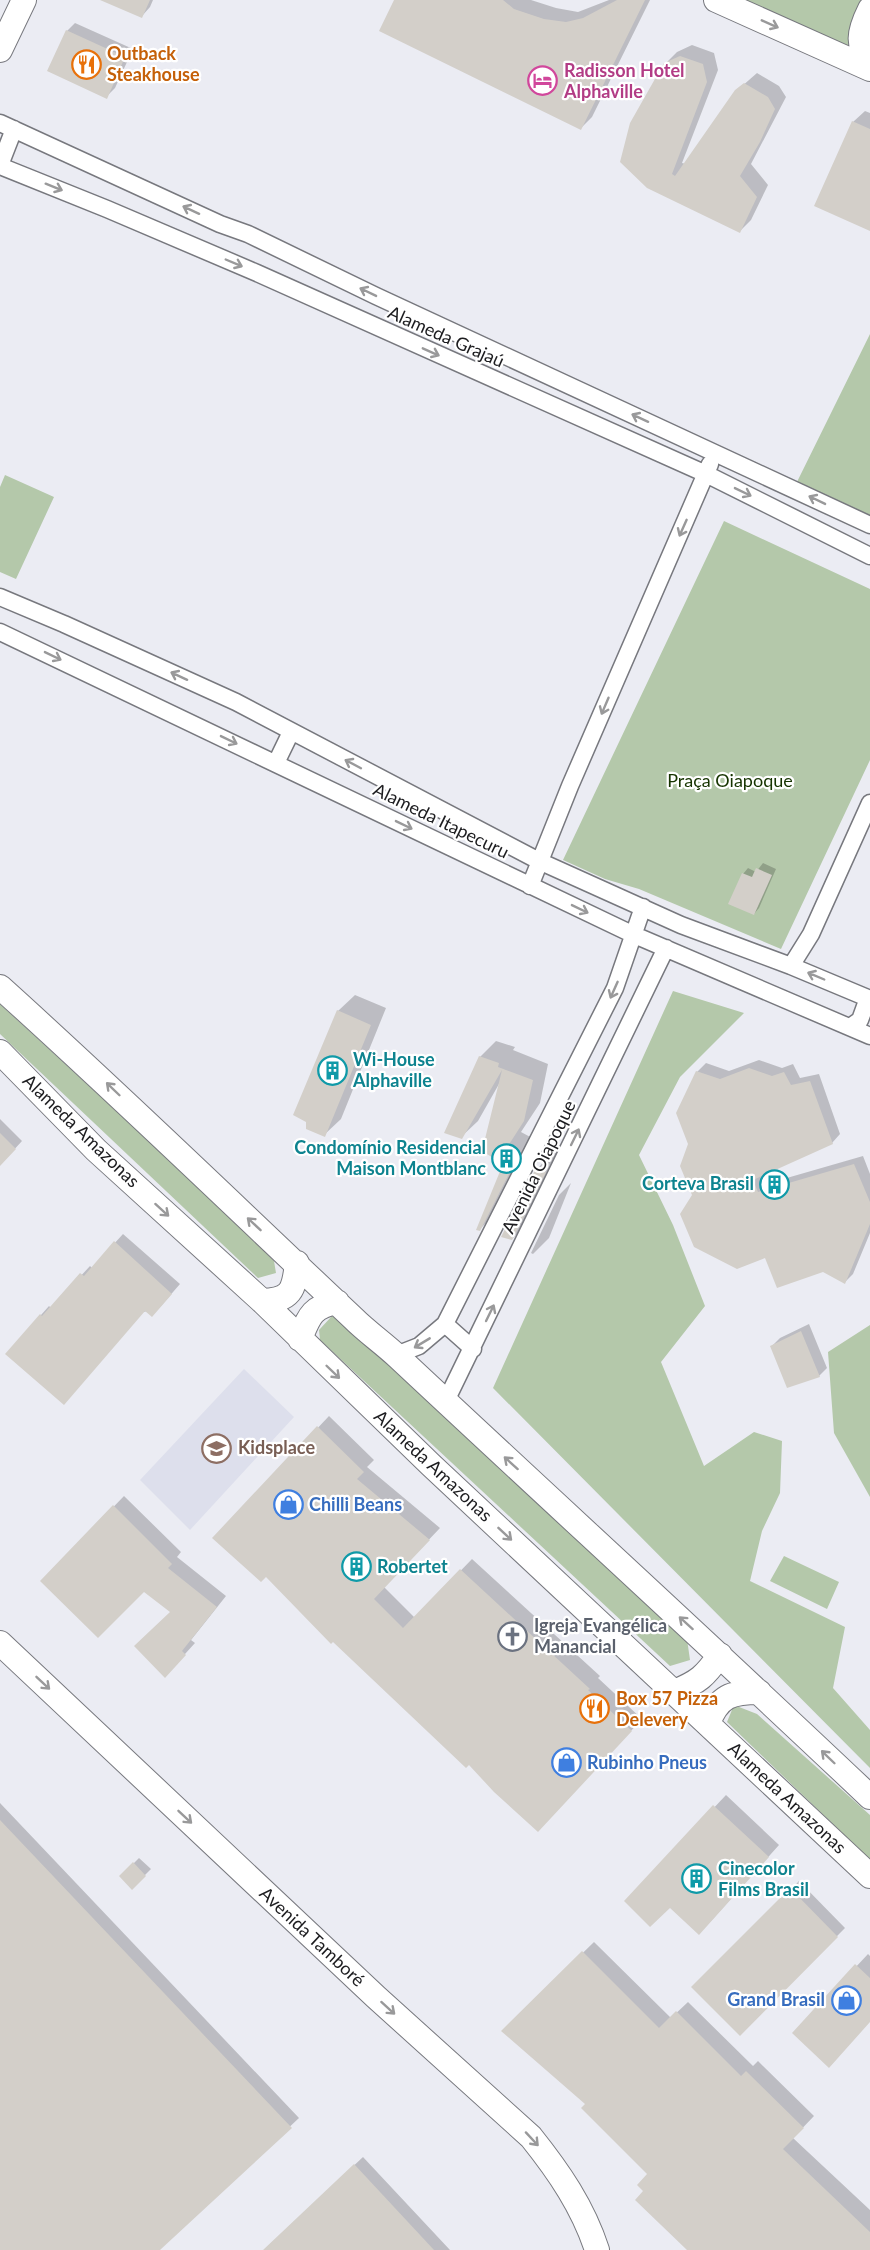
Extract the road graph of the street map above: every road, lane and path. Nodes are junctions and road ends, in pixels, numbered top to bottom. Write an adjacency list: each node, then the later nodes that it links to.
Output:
1 (24, 0): 4 (main road)
2 (716, 0): 5 (main road, one-way to 5)
3 (870, 9): 5 (main road)
4 (0, 50)
5 (870, 68)
6 (7, 126): 7 (street, Alameda Grajaú); 8 (street, Alameda Grajaú, one-way to 6)
7 (0, 165): 9 (street, Alameda Grajaú, one-way to 9)
8 (408, 311): 9 (street); 10 (street, Alameda Grajaú, one-way to 8)
9 (390, 333): 11 (street, Alameda Grajaú, one-way to 11)
10 (715, 453): 11 (street); 12 (street, Alameda Grajaú, one-way to 10)
11 (706, 474): 13 (street, Alameda Grajaú, one-way to 13); 19 (street, one-way to 19)
12 (870, 525)
13 (870, 556)
14 (0, 597): 16 (street, Alameda Itapecuru, one-way to 14)
15 (0, 632): 17 (street, Alameda Itapecuru, one-way to 17)
16 (291, 732): 17 (street); 19 (street, Alameda Itapecuru, one-way to 16)
17 (276, 763): 20 (street, Alameda Itapecuru, one-way to 20)
18 (870, 803): 24 (street)
19 (540, 861): 20 (street); 21 (street, Alameda Itapecuru)
20 (530, 886): 22 (street, Alameda Itapecuru, one-way to 22)
21 (643, 907): 22 (street, Avenida Oiapoque); 24 (street, Alameda Itapecuru)
22 (632, 934): 23 (street, Alameda Itapecuru); 33 (street, Avenida Oiapoque, one-way to 33)
23 (666, 948): 27 (street, Alameda Itapecuru); 35 (street, Avenida Oiapoque, one-way to 23)
24 (791, 966): 26 (street, Alameda Itapecuru, one-way to 24)
25 (0, 987): 30 (main road, one-way to 25)
26 (869, 999): 27 (street)
27 (850, 1027): 28 (street, Alameda Itapecuru)
28 (870, 1036)
29 (0, 1052): 31 (main road, Alameda Amazonas, one-way to 31)
30 (297, 1263): 31 (main road); 32 (main road)
31 (262, 1301): 34 (main road, Alameda Amazonas)
32 (337, 1302): 34 (main road); 36 (main road)
33 (445, 1324): 35 (street); 36 (street, Avenida Oiapoque, one-way to 36)
34 (300, 1339): 40 (main road, Alameda Amazonas, one-way to 40)
35 (473, 1348): 37 (street, Avenida Oiapoque)
36 (396, 1355): 37 (main road)
37 (446, 1403): 39 (main road, one-way to 37)
38 (0, 1643): 45 (main road, Avenida Tamboré, one-way to 45)
39 (720, 1655): 40 (main road); 41 (main road)
40 (674, 1692): 42 (main road, Alameda Amazonas)
41 (759, 1692): 42 (main road); 43 (main road, one-way to 41)
42 (708, 1724): 44 (main road, Alameda Amazonas)
43 (870, 1797)
44 (870, 1876)
45 (597, 2250)

